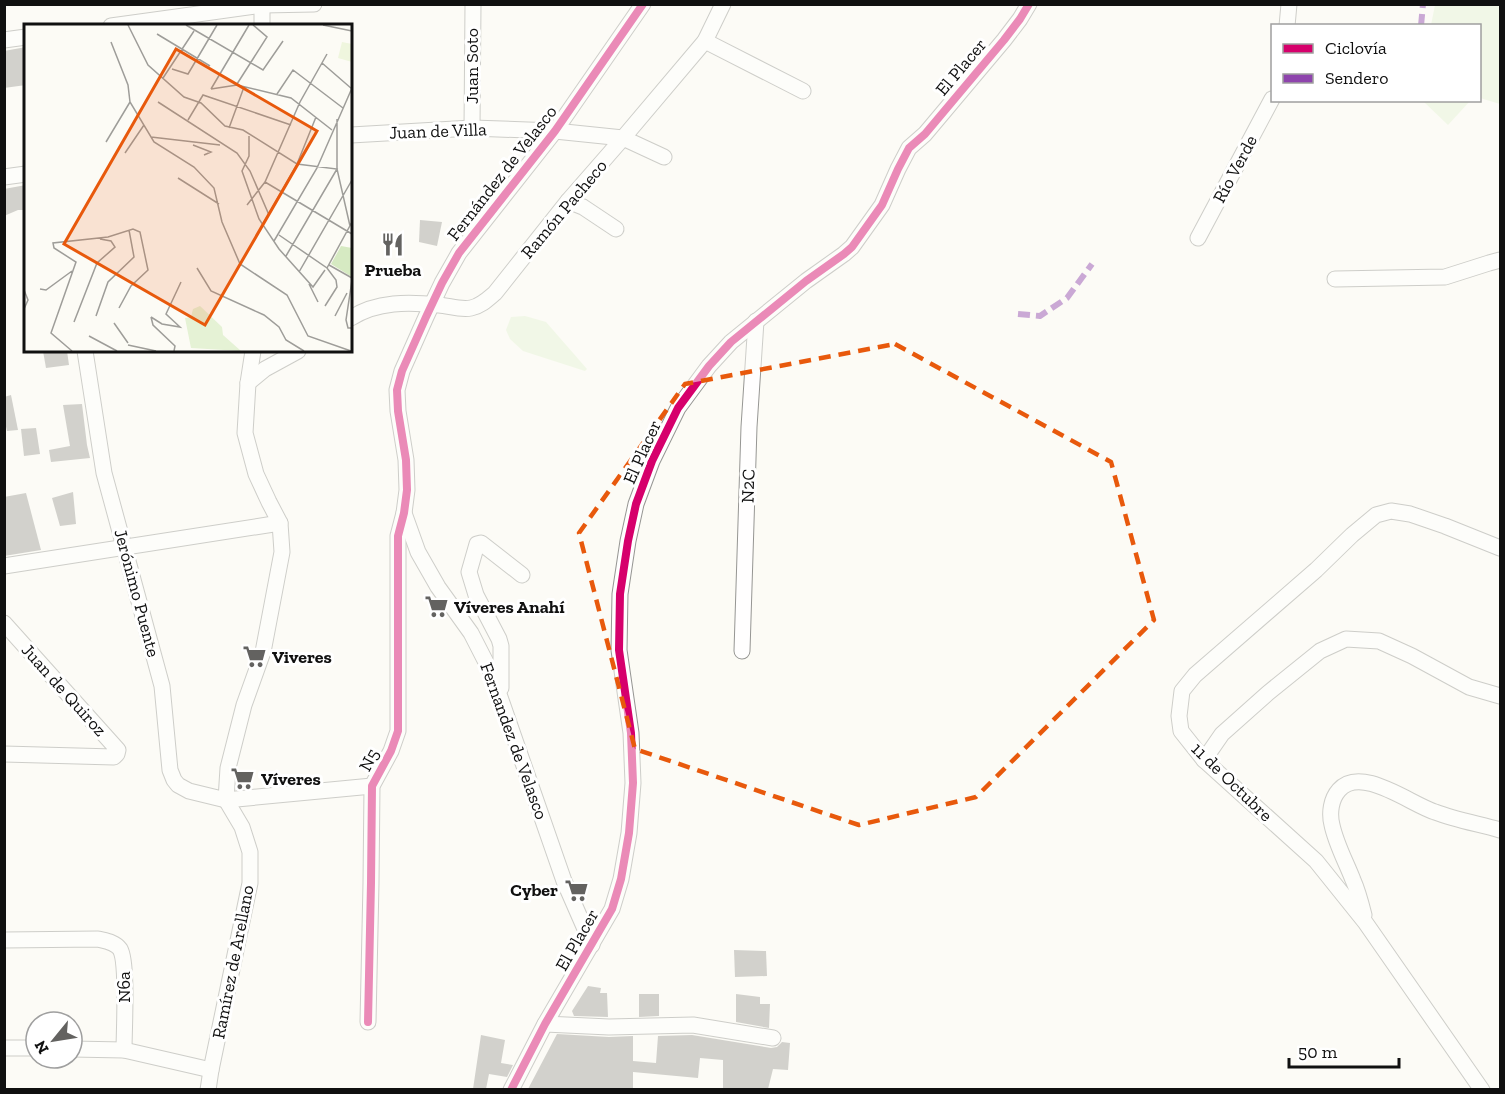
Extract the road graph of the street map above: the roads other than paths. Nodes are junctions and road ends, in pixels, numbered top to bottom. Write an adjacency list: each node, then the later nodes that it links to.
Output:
1 (314, 4): 7 (street)
2 (473, 4): 16 (street, Juan Soto)
3 (643, 4): 17 (street, Fernández de Velasco)
4 (723, 4): 13 (street, Ramón Pacheco)
5 (1029, 4): 30 (street, El Placer)
6 (1289, 4): 10 (street)
7 (262, 5): 8 (street); 9 (street)
8 (125, 24)
9 (262, 24)
10 (1287, 24)
11 (24, 37): 12 (street)
12 (4, 40)
13 (705, 41): 14 (street); 19 (street, Ramón Pacheco)
14 (803, 91)
15 (1271, 101): 25 (street, Río Verde)
16 (472, 128): 17 (street, Juan de Villa); 18 (street, Juan de Villa)
17 (555, 131): 19 (street, Juan de Villa); 28 (street, Fernández de Velasco)
18 (352, 135)
19 (623, 138): 20 (street, Juan de Villa); 23 (street, Ramón Pacheco)
20 (664, 157)
21 (24, 174): 22 (street)
22 (4, 177)
23 (568, 201): 24 (street); 28 (street, Ramón Pacheco)
24 (616, 229)
25 (1198, 238)
26 (1500, 260): 27 (street)
27 (1335, 279)
28 (431, 305): 29 (street, Ramón Pacheco); 35 (street, Fernández de Velasco)
29 (352, 318)
30 (756, 321): 42 (street, N2C); 52 (street, El Placer)
31 (85, 352): 37 (street, Jerónimo Puente)
32 (254, 352): 34 (street)
33 (296, 352): 34 (street)
34 (248, 383): 36 (street)
35 (404, 513): 44 (street, Fernandez de Velasco); 47 (street, N5)
36 (280, 523): 37 (street); 48 (street)
37 (125, 548): 39 (street); 48 (street, Jerónimo Puente)
38 (1500, 548): 46 (street, 11 de Octubre)
39 (4, 566)
40 (522, 574): 44 (street)
41 (4, 623): 45 (street, Juan de Quiroz)
42 (742, 651)
43 (1500, 696): 46 (street)
44 (501, 700): 52 (street, Fernandez de Velasco)
45 (4, 754)
46 (1204, 760): 50 (street, 11 de Octubre)
47 (372, 786): 48 (street, Jerónimo Puente); 53 (street, N5)
48 (225, 800): 60 (street, Ramírez de Arellano)
49 (1500, 830): 50 (street)
50 (1365, 922): 63 (street, 11 de Octubre)
51 (4, 940): 59 (street, N6a)
52 (592, 945): 54 (street, El Placer)
53 (368, 1022)
54 (545, 1024): 55 (street); 62 (street, El Placer)
55 (773, 1038)
56 (4, 1048): 57 (street)
57 (24, 1048)
58 (84, 1049): 59 (street)
59 (124, 1050): 60 (street)
60 (211, 1070): 61 (street, Ramírez de Arellano)
61 (208, 1089)
62 (511, 1089)
63 (1482, 1089)

